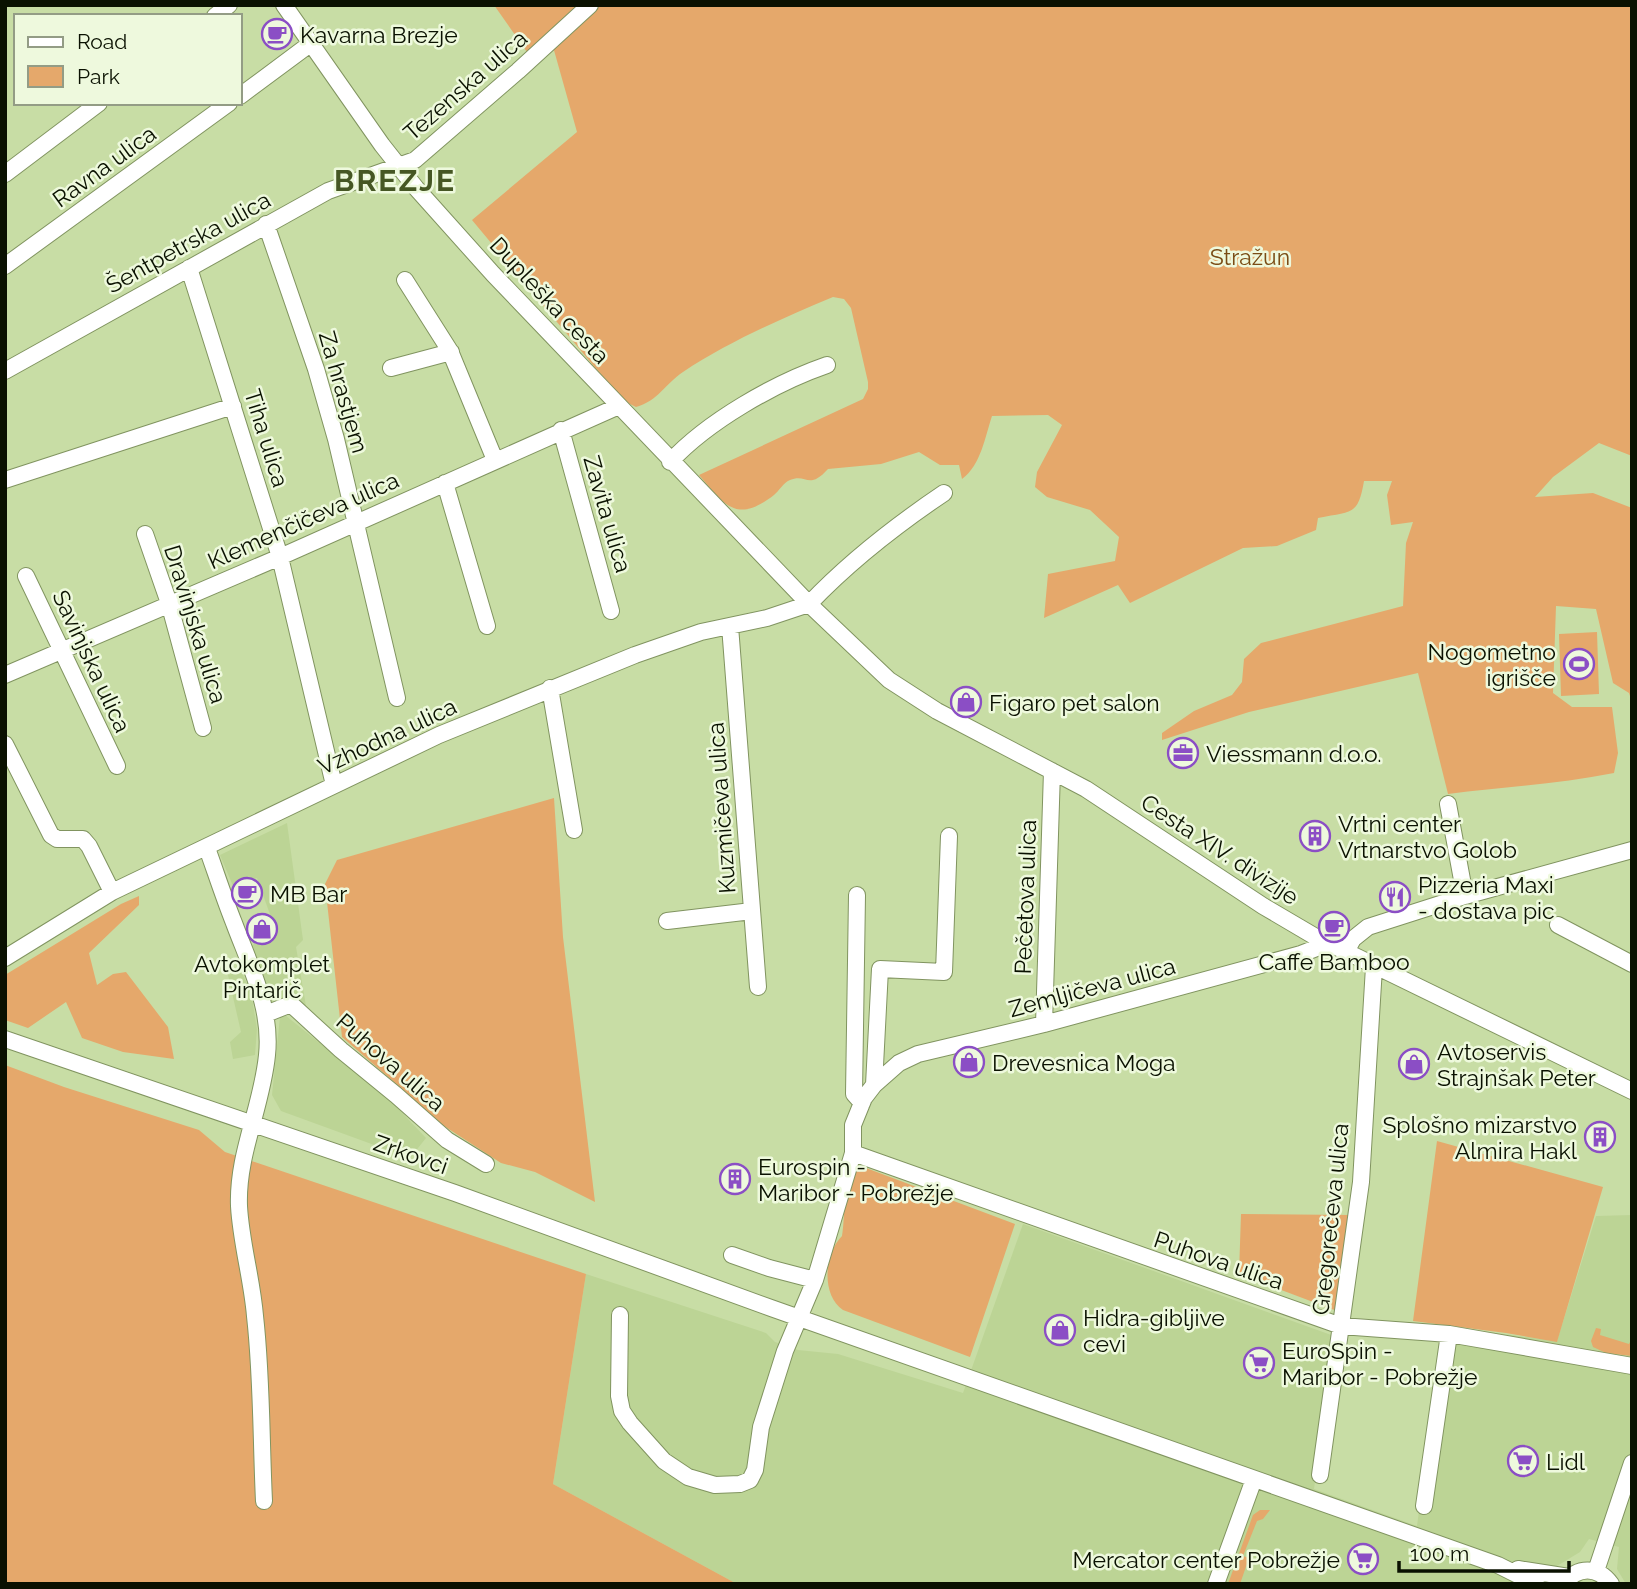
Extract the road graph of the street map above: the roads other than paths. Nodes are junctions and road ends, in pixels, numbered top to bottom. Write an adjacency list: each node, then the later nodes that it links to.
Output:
1 (284, 5): 3 (street, Dupleška cesta)
2 (590, 5): 7 (street, Tezenska ulica)
3 (310, 44): 4 (street); 7 (street, Dupleška cesta)
4 (242, 95)
5 (96, 105): 8 (street)
6 (226, 105): 10 (street, Ravna ulica)
7 (399, 165): 9 (street, Šentpetrska ulica); 18 (street, Dupleška cesta)
8 (5, 174)
9 (266, 224): 11 (street, Šentpetrska ulica); 25 (street, Za hrastjem)
10 (5, 266)
11 (189, 268): 16 (street, Šentpetrska ulica); 17 (street, Tiha ulica)
12 (405, 280): 13 (street)
13 (451, 352): 15 (street); 20 (street)
14 (827, 365): 21 (street)
15 (391, 368)
16 (5, 371)
17 (233, 406): 22 (street); 27 (street, Tiha ulica)
18 (619, 406): 19 (street, Klemenčičeva ulica); 21 (street, Dupleška cesta)
19 (561, 430): 20 (street, Klemenčičeva ulica); 31 (street, Zavita ulica)
20 (495, 460): 23 (street, Klemenčičeva ulica)
21 (670, 461): 30 (street, Dupleška cesta)
22 (5, 480)
23 (444, 483): 25 (street, Klemenčičeva ulica); 32 (street)
24 (944, 493): 30 (street)
25 (357, 522): 27 (street, Klemenčičeva ulica); 37 (street, Za hrastjem)
26 (145, 534): 29 (street, Dravinjska ulica)
27 (280, 557): 29 (street, Klemenčičeva ulica); 42 (street, Tiha ulica)
28 (26, 576): 34 (street, Savinjska ulica)
29 (169, 603): 34 (street, Klemenčičeva ulica); 38 (street, Dravinjska ulica)
30 (809, 604): 33 (street, Vzhodna ulica); 41 (street, Cesta XIV. divizije)
31 (611, 611)
32 (487, 626)
33 (730, 626): 36 (street, Vzhodna ulica); 51 (street, Kuzmičeva ulica)
34 (62, 650): 35 (street, Klemenčičeva ulica); 40 (street, Savinjska ulica)
35 (5, 675)
36 (550, 688): 42 (street, Vzhodna ulica); 44 (street)
37 (397, 698)
38 (203, 729)
39 (5, 744): 48 (street)
40 (117, 766)
41 (1052, 771): 54 (street, Cesta XIV. divizije); 61 (street, Pečetova ulica)
42 (334, 785): 46 (street, Vzhodna ulica)
43 (1448, 804): 50 (street)
44 (574, 830)
45 (949, 836): 63 (street)
46 (207, 848): 48 (street, Vzhodna ulica); 60 (street)
47 (1632, 850): 50 (street)
48 (112, 892): 56 (street, Vzhodna ulica)
49 (857, 895): 65 (street)
50 (1465, 896): 55 (street)
51 (752, 911): 52 (street); 59 (street, Kuzmičeva ulica)
52 (667, 921)
53 (1558, 925): 57 (street)
54 (1329, 943): 55 (street, Cesta XIV. divizije); 61 (street, Zemljičeva ulica)
55 (1346, 952): 58 (street, Cesta XIV. divizije)
56 (5, 958)
57 (1632, 964)
58 (1374, 967): 64 (street, Cesta XIV. divizije); 73 (street, Gregorečeva ulica)
59 (758, 987)
60 (266, 1014): 66 (street); 68 (street, Puhova ulica)
61 (1044, 1024): 63 (street, Zemljičeva ulica)
62 (5, 1039): 66 (street, Zrkovci)
63 (874, 1085): 65 (street, Zemljičeva ulica)
64 (1632, 1091)
65 (862, 1103): 67 (street, Zemljičeva ulica)
66 (252, 1123): 72 (street, Zrkovci); 79 (street)
67 (853, 1153): 70 (street, Zemljičeva ulica); 73 (street, Puhova ulica)
68 (486, 1164)
69 (732, 1255): 70 (street)
70 (814, 1279): 72 (street, Zemljičeva ulica)
71 (620, 1315): 72 (street, Zemljičeva ulica)
72 (799, 1318): 78 (street)
73 (1342, 1326): 74 (street, Puhova ulica); 77 (street, Gregorečeva ulica)
74 (1449, 1334): 75 (street, Puhova ulica); 80 (street)
75 (1632, 1366)
76 (1632, 1463): 82 (street)
77 (1320, 1475)
78 (1254, 1479): 81 (street); 84 (street)
79 (264, 1501)
80 (1424, 1506)
81 (1498, 1565): 83 (street); 85 (street)
82 (1596, 1571): 83 (street); 86 (street)
83 (1567, 1580)
84 (1216, 1584)
85 (1536, 1584)
86 (1611, 1584)

